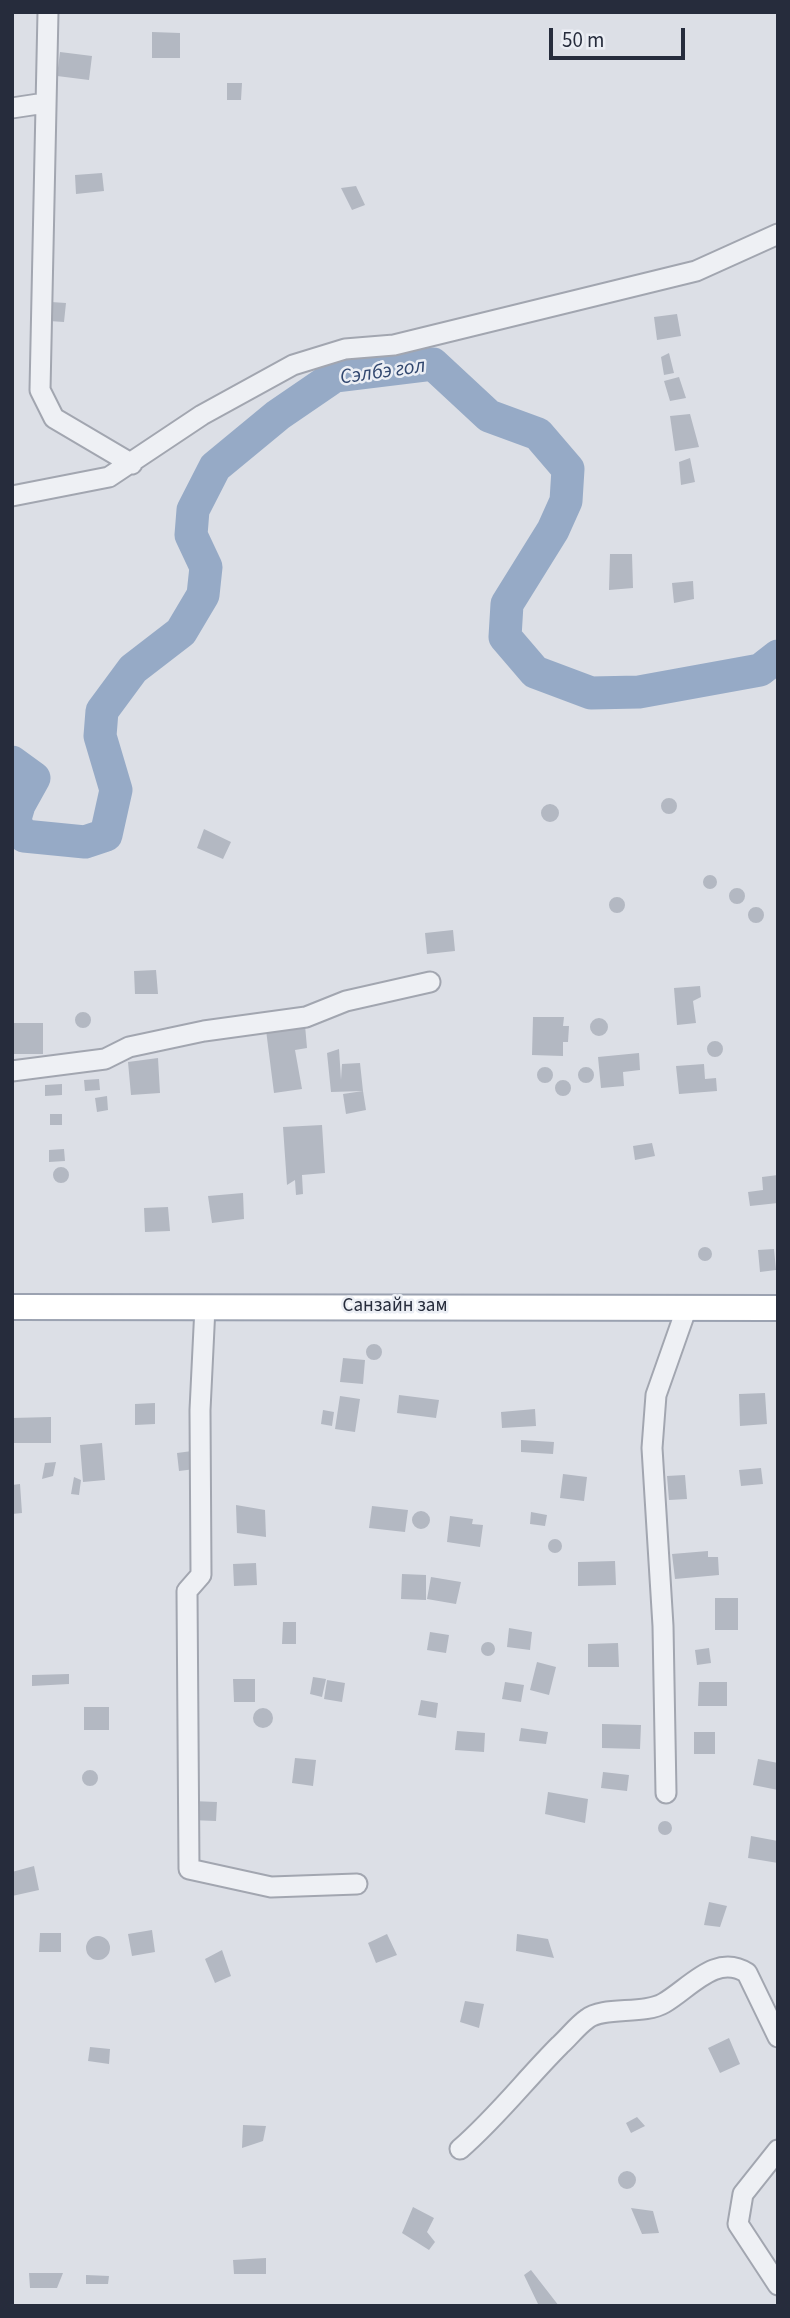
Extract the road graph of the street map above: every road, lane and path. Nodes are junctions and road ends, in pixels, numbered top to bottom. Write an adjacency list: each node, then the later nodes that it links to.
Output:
1 (48, 12): 2 (street)
2 (45, 103): 3 (street); 5 (street)
3 (12, 108)
4 (778, 234): 5 (street)
5 (132, 464): 6 (street)
6 (12, 496)
7 (430, 982): 8 (street)
8 (12, 1071)
9 (12, 1307): 10 (main road, Санзайн зам)
10 (205, 1307): 11 (main road, Санзайн зам); 14 (street)
11 (687, 1307): 12 (main road, Санзайн зам); 13 (street)
12 (778, 1308)
13 (666, 1793)
14 (357, 1885)
15 (778, 2037): 16 (street)
16 (460, 2149)
17 (778, 2150): 18 (street)
18 (778, 2285)

